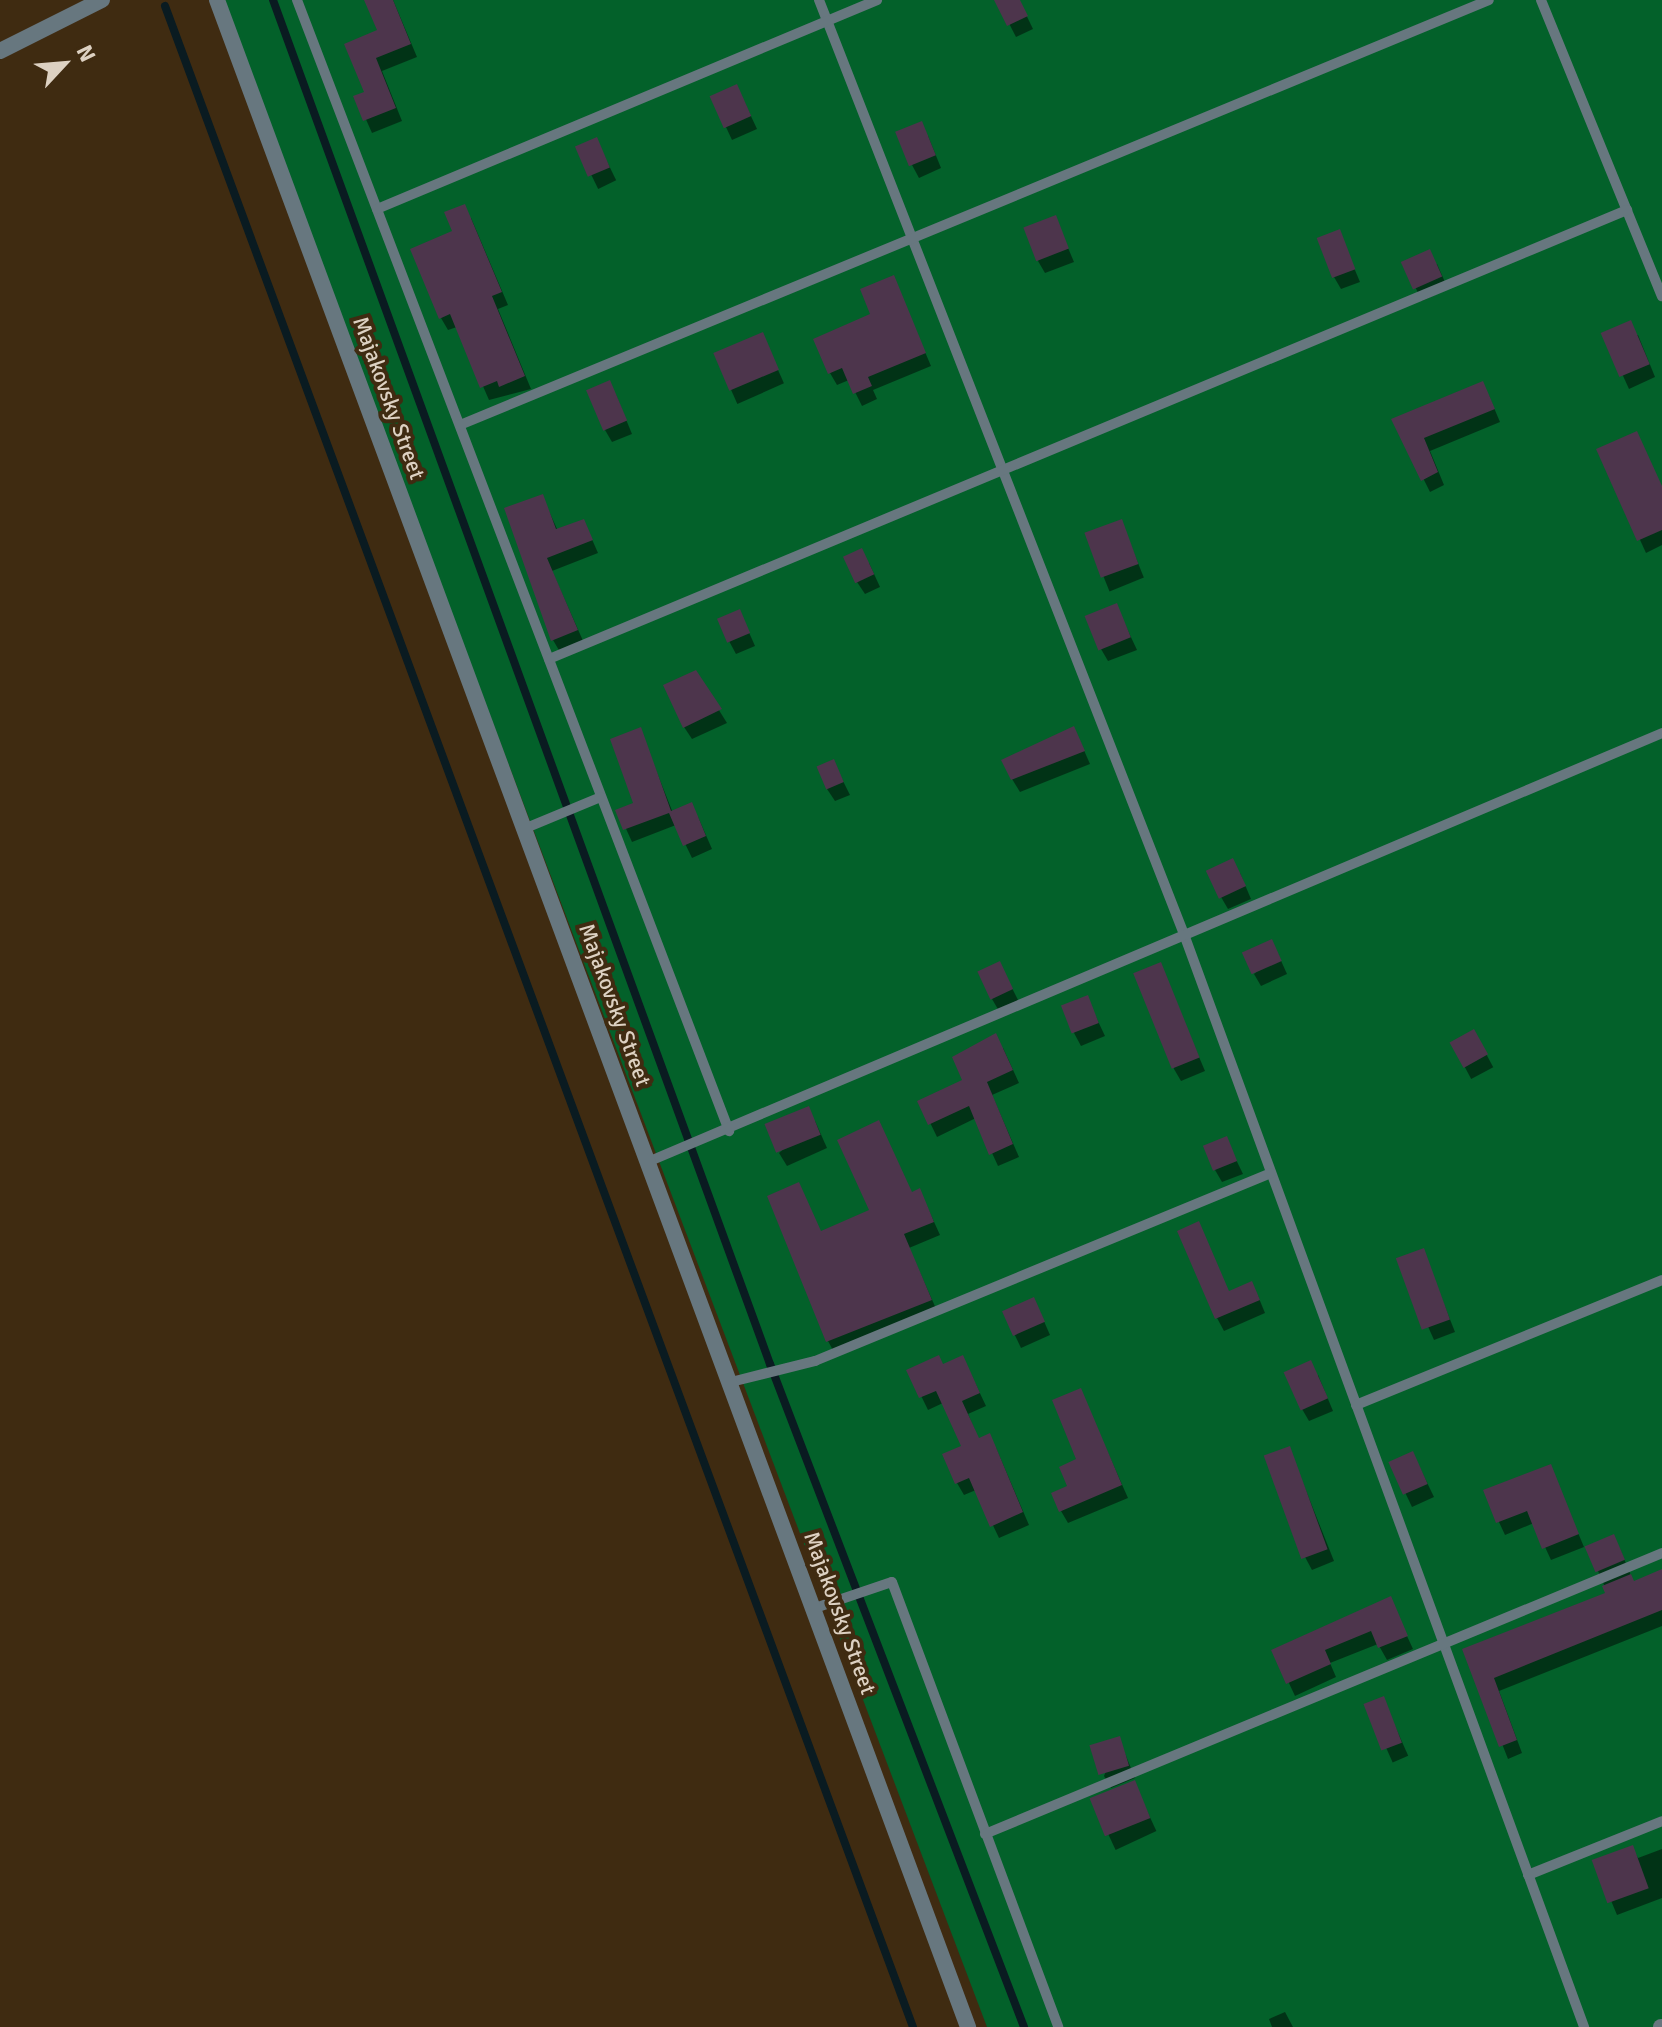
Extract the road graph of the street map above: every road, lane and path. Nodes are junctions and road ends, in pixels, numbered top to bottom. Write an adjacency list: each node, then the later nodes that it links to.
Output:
1 (102, 0): 9 (street)
2 (217, 0): 19 (street, Majakovsky Street)
3 (297, 0): 10 (lane)
4 (819, 0): 8 (lane)
5 (877, 0): 8 (lane)
6 (1489, 0): 12 (lane)
7 (1541, 0): 11 (lane)
8 (827, 20): 10 (lane); 12 (lane)
9 (0, 51)
10 (377, 209): 14 (lane)
11 (1627, 210): 13 (lane); 15 (lane)
12 (912, 237): 14 (lane); 15 (lane)
13 (1662, 296)
14 (460, 425): 16 (lane)
15 (1003, 471): 16 (lane); 20 (lane)
16 (549, 659): 18 (lane)
17 (1662, 733): 20 (lane)
18 (601, 797): 19 (lane); 21 (lane)
19 (526, 828): 22 (street, Majakovsky Street)
20 (1185, 937): 21 (lane); 23 (lane)
21 (729, 1131): 22 (lane)
22 (650, 1161): 25 (street, Majakovsky Street)
23 (1271, 1173): 25 (lane); 26 (lane)
24 (1662, 1280): 26 (lane)
25 (731, 1382): 28 (street, Majakovsky Street)
26 (1356, 1405): 29 (lane)
27 (1662, 1553): 29 (lane)
28 (815, 1608): 31 (lane); 33 (street, Majakovsky Street)
29 (1443, 1643): 31 (lane); 32 (lane)
30 (1662, 1821): 32 (lane)
31 (985, 1834): 34 (lane)
32 (1528, 1875): 35 (lane)
33 (968, 2027)
34 (1058, 2027)
35 (1584, 2027)

